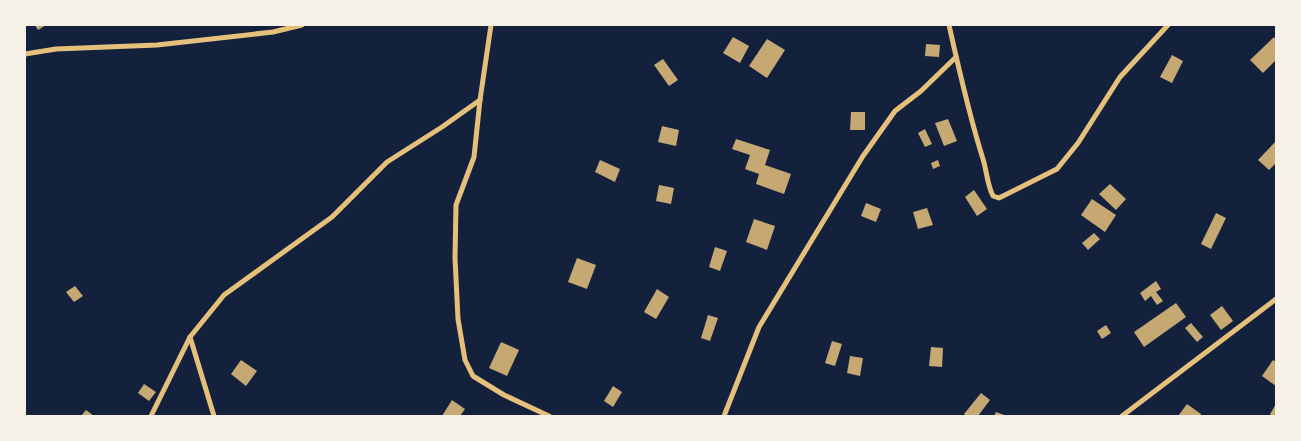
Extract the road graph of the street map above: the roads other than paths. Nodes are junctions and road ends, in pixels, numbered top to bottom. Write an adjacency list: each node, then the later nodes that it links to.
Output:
1 (302, 25): 5 (street)
2 (491, 25): 7 (street)
3 (949, 25): 6 (street)
4 (1168, 25): 6 (street)
5 (25, 54)
6 (956, 57): 13 (street)
7 (480, 100): 9 (street); 12 (street)
8 (1276, 299): 14 (street)
9 (190, 336): 10 (street); 11 (street)
10 (151, 416)
11 (214, 416)
12 (549, 416)
13 (724, 416)
14 (1122, 416)

